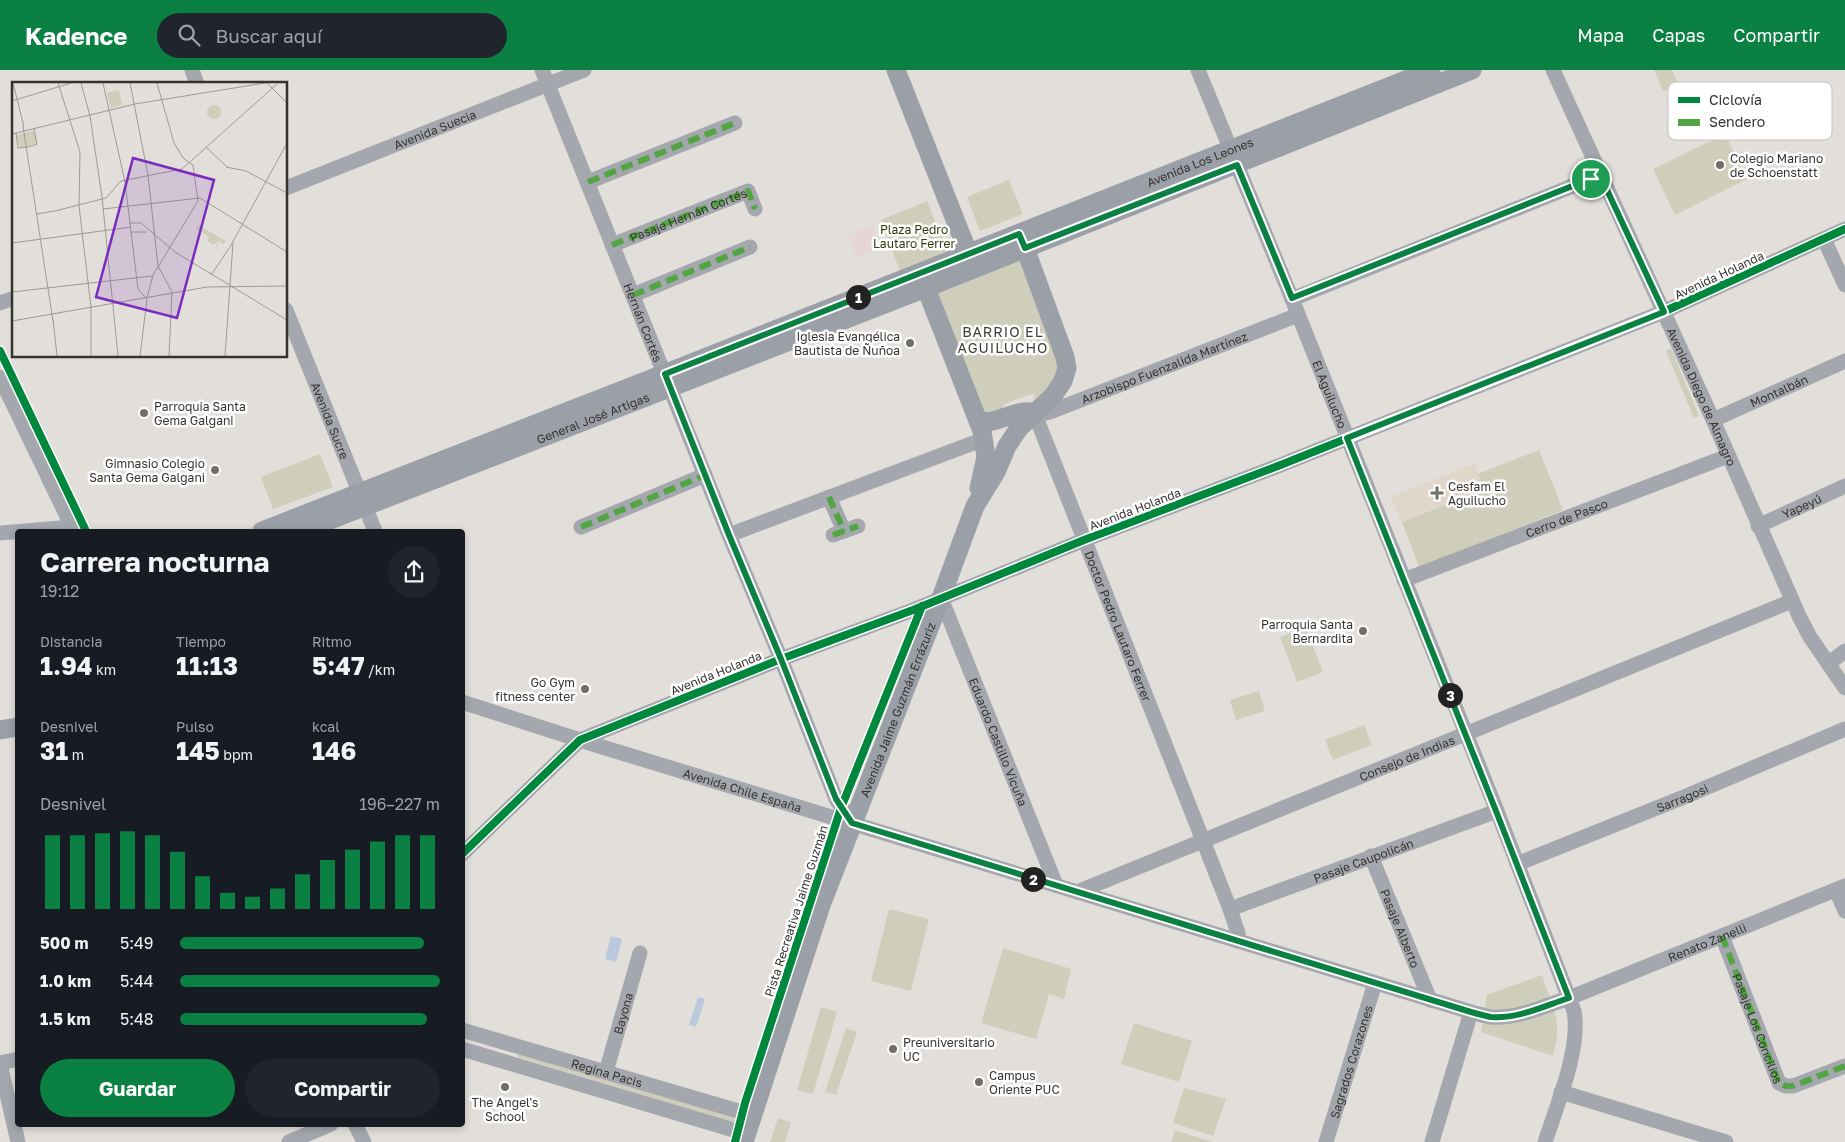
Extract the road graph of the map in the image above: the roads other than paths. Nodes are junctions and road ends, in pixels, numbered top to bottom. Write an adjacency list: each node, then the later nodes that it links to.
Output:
1 (192, 70): 9 (street)
2 (542, 70): 10 (street, Hernán Cortés)
3 (584, 70): 10 (street, Avenida Suecia)
4 (896, 70): 22 (main road)
5 (1198, 70): 12 (street, El Aguilucho)
6 (1431, 70): 12 (main road, Avenida Los Leones)
7 (1472, 70): 12 (main road, Avenida Los Leones)
8 (1553, 70): 13 (street, Avenida Diego de Almagro)
9 (196, 82)
10 (548, 84): 14 (street, Hernán Cortés); 15 (street, Avenida Suecia)
11 (734, 123): 14 (street)
12 (1234, 157): 19 (main road, Avenida Los Leones); 26 (street, El Aguilucho)
13 (1600, 175): 26 (street); 29 (street, Avenida Diego de Almagro)
14 (588, 182): 20 (street, Hernán Cortés)
15 (288, 187)
16 (755, 209): 20 (street, Pasaje Hernán Cortés)
17 (1845, 228): 18 (street, Avenida Holanda)
18 (1824, 239): 24 (street); 29 (street, Avenida Holanda)
19 (1022, 241): 22 (main road, General José Artigas); 35 (main road)
20 (612, 245): 25 (street, Hernán Cortés)
21 (750, 247): 25 (street)
22 (972, 261): 23 (main road, General José Artigas)
23 (923, 281): 34 (main road, General José Artigas); 37 (main road)
24 (1845, 285)
25 (633, 294): 34 (street, Hernán Cortés)
26 (1292, 298): 31 (street, El Aguilucho)
27 (12, 299): 28 (street)
28 (0, 303)
29 (1664, 312): 36 (street, Avenida Diego de Almagro); 38 (street, Avenida Holanda)
30 (288, 315): 43 (street, Avenida Sucre)
31 (1298, 315): 35 (street, Arzobispo Fuenzalida Martínez); 38 (street, El Aguilucho)
32 (1845, 361): 36 (street, Montalbán)
33 (0, 377): 48 (street)
34 (668, 381): 40 (street, Hernán Cortés); 43 (main road, General José Artigas)
35 (1033, 412): 37 (main road); 44 (main road, Avenida Jaime Guzmán Errázuriz); 55 (street, Doctor Pedro Lautaro Ferrer)
36 (1713, 420): 39 (street, Avenida Diego de Almagro)
37 (981, 430): 42 (street); 44 (main road, Avenida Jaime Guzmán Errázuriz)
38 (1347, 438): 55 (street, Avenida Holanda); 56 (street, El Aguilucho)
39 (1728, 456): 46 (street, Avenida Diego de Almagro); 56 (street, Cerro de Pasco)
40 (705, 475): 47 (street); 54 (street, Hernán Cortés)
41 (1845, 486): 46 (street, Yapeyú)
42 (829, 497): 45 (street); 54 (street)
43 (363, 500): 49 (main road, General José Artigas); 50 (main road, General José Artigas); 51 (street, Avenida Sucre)
44 (976, 506): 57 (main road, Avenida Jaime Guzmán Errázuriz)
45 (858, 526)
46 (1758, 526): 58 (street, Avenida Diego de Almagro)
47 (581, 527)
48 (73, 529)
49 (269, 529)
50 (306, 529)
51 (374, 529)
52 (15, 531): 53 (street)
53 (0, 532)
54 (729, 535): 60 (street, Hernán Cortés)
55 (1084, 540): 57 (street, Avenida Holanda); 72 (street, Doctor Pedro Lautaro Ferrer)
56 (1404, 580): 68 (street, El Aguilucho)
57 (941, 598): 60 (street, Avenida Holanda); 71 (main road, Avenida Jaime Guzmán Errázuriz); 76 (street, Eduardo Castillo Vicuña)
58 (1792, 600): 61 (street, Avenida Diego de Almagro); 68 (street, Consejo de Indias)
59 (1845, 651): 61 (street)
60 (781, 659): 69 (street, Avenida Holanda); 71 (street, Hernán Cortés)
61 (1830, 665): 62 (street, Avenida Diego de Almagro); 63 (street, Avenida Diego de Almagro)
62 (1845, 678)
63 (1845, 688)
64 (465, 703): 69 (street, Avenida Chile España)
65 (15, 728): 67 (main road)
66 (1845, 729): 75 (street, Sarragosi)
67 (0, 730)
68 (1465, 733): 70 (street, El Aguilucho); 72 (street, Consejo de Indias)
69 (580, 740): 71 (street, Avenida Chile España); 73 (street, Avenida Holanda)
70 (1496, 811): 74 (street, Pasaje Caupolicán); 75 (street, El Aguilucho)
71 (852, 823): 76 (street, Avenida Chile España); 97 (main road, Avenida Jaime Guzmán Errázuriz)
72 (1203, 840): 78 (street, Consejo de Indias); 79 (street, Doctor Pedro Lautaro Ferrer)
73 (465, 851)
74 (1372, 856): 79 (street, Pasaje Caupolicán); 86 (street, Pasaje Alberto)
75 (1517, 864): 85 (street, El Aguilucho)
76 (1056, 886): 78 (street, Avenida Chile España)
77 (1841, 888): 80 (street); 81 (street, Renato Zanelli)
78 (1077, 892): 82 (street, Avenida Chile España)
79 (1230, 909): 82 (street, Doctor Pedro Lautaro Ferrer)
80 (1845, 911)
81 (1722, 936): 85 (street, Renato Zanelli); 93 (street, Pasaje Los Concilios)
82 (1239, 941): 84 (street, Avenida Chile España)
83 (640, 953): 95 (street, Bayona)
84 (1375, 983): 86 (street, Avenida Chile España); 105 (street, Sagrados Corazones)
85 (1569, 998): 87 (street, Avenida Chile España); 96 (street, El Aguilucho)
86 (1430, 1000): 87 (street, Avenida Chile España)
87 (1471, 1012): 106 (street)
88 (465, 1031): 90 (street, Regina Pacis)
89 (465, 1050): 94 (street, Regina Pacis)
90 (532, 1050): 94 (street); 95 (street, Regina Pacis)
91 (15, 1061): 92 (street)
92 (0, 1064): 102 (street)
93 (1845, 1066)
94 (527, 1068): 101 (street, Regina Pacis)
95 (606, 1072): 97 (street, Regina Pacis)
96 (1561, 1092): 100 (street); 107 (street, El Aguilucho)
97 (752, 1115): 101 (main road, Avenida Jaime Guzmán Errázuriz)
98 (324, 1127): 103 (street)
99 (356, 1127): 104 (street)
100 (1688, 1136): 108 (street)
101 (745, 1138)
102 (18, 1142)
103 (289, 1142)
104 (364, 1142)
105 (1326, 1142)
106 (1432, 1142)
107 (1545, 1142)
108 (1726, 1142)

